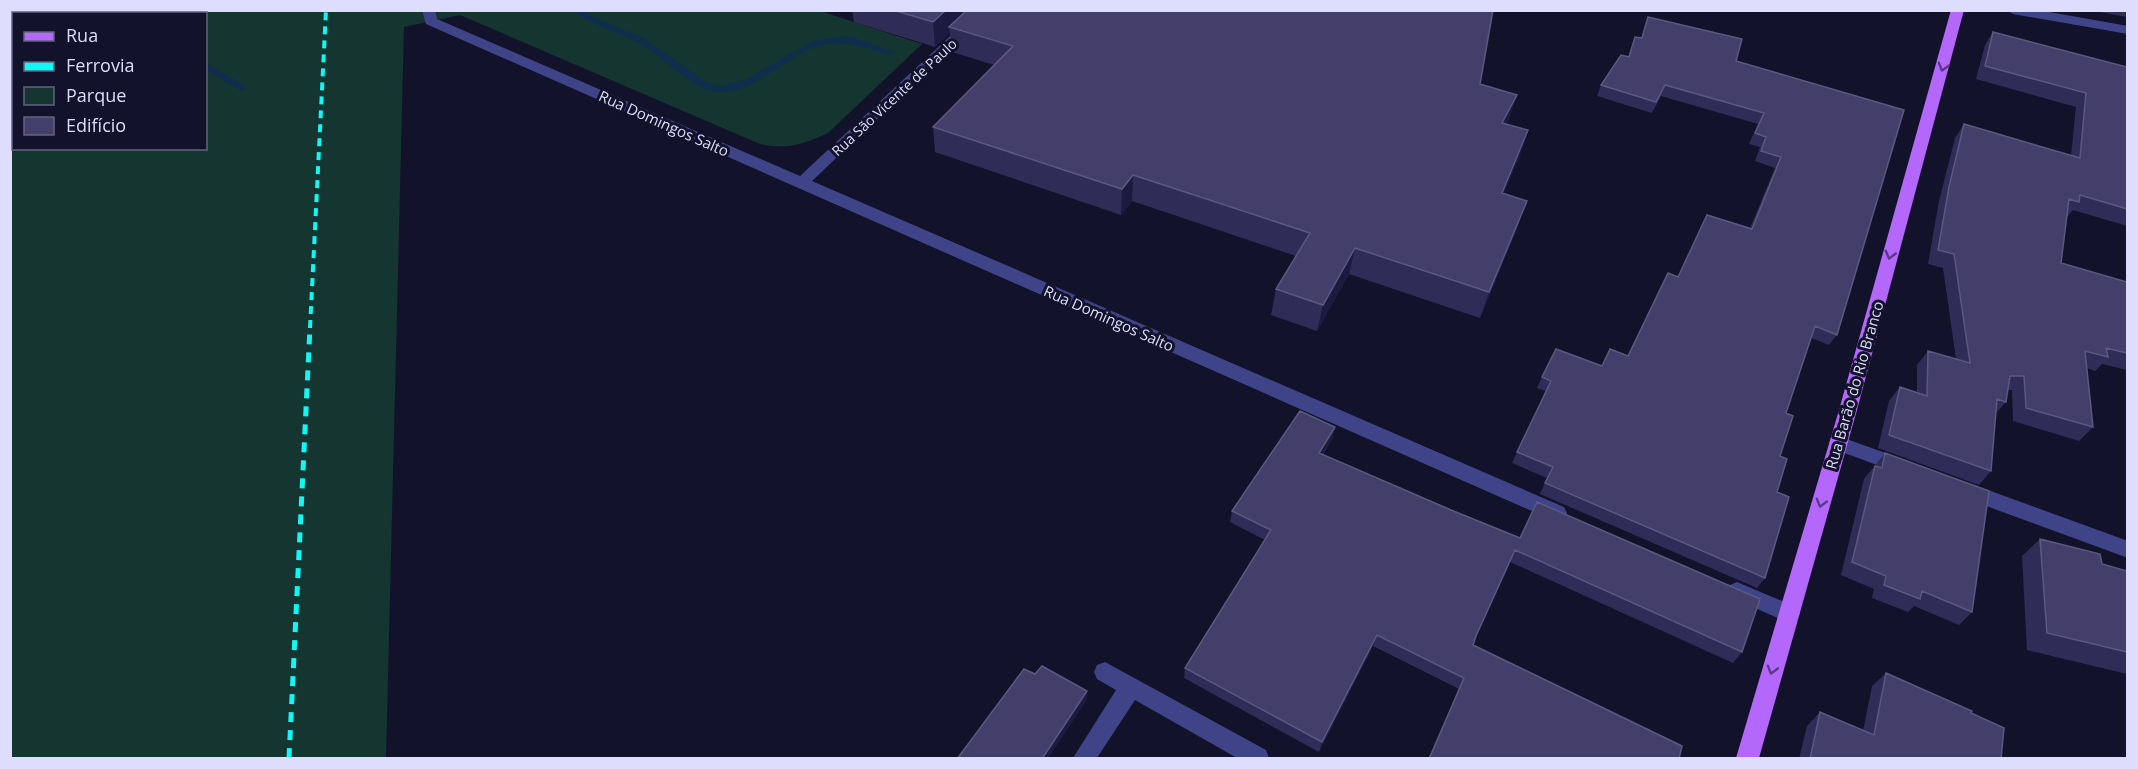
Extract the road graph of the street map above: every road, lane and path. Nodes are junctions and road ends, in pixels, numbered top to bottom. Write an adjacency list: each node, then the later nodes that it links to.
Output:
1 (986, 10): 6 (street, Rua São Vicente de Paulo)
2 (1959, 10): 7 (main road, Rua Barão do Rio Branco, one-way to 7)
3 (2013, 10): 5 (street)
4 (429, 16): 6 (street, Rua Domingos Salto)
5 (2127, 30)
6 (801, 183): 10 (street, Rua Domingos Salto)
7 (1838, 443): 8 (street); 13 (main road, Rua Barão do Rio Branco, one-way to 13)
8 (1920, 473)
9 (1953, 486): 11 (street)
10 (1571, 519)
11 (2127, 550)
12 (1723, 586): 13 (street)
13 (1789, 614): 18 (main road, Rua Barão do Rio Branco, one-way to 18)
14 (1105, 672): 15 (street)
15 (1131, 687): 16 (street); 17 (street)
16 (1084, 759)
17 (1258, 759)
18 (1747, 759)

